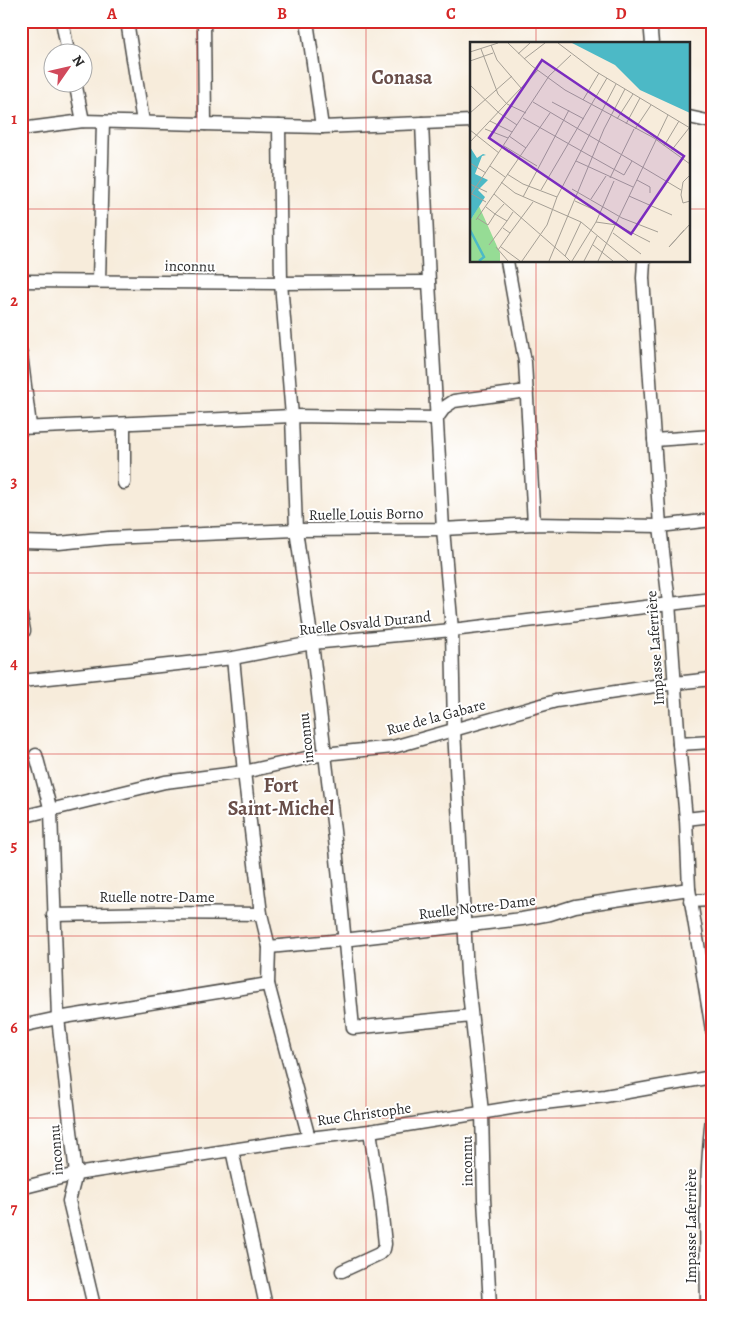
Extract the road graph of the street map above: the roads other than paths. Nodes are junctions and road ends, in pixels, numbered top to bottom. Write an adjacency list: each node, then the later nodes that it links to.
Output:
1 (62, 21): 6 (street)
2 (127, 21): 13 (street)
3 (204, 21): 16 (street)
4 (307, 21): 18 (street)
5 (650, 21): 7 (street)
6 (66, 42)
7 (652, 42)
8 (77, 92): 10 (street)
9 (690, 117): 15 (street)
10 (83, 121): 12 (street); 19 (street)
11 (470, 121): 14 (street)
12 (103, 122): 13 (street); 23 (street)
13 (143, 122): 16 (street)
14 (422, 122): 18 (street); 24 (street, inconnu)
15 (712, 122)
16 (204, 124): 17 (street)
17 (279, 126): 18 (street); 25 (street, inconnu)
18 (322, 127)
19 (21, 129)
20 (507, 262): 27 (street)
21 (644, 262): 33 (street, Impasse Laferrière)
22 (21, 281): 23 (street, inconnu)
23 (99, 281): 25 (street, inconnu)
24 (429, 282): 25 (street, inconnu); 29 (street, inconnu)
25 (281, 283): 28 (street, inconnu)
26 (21, 354): 31 (street)
27 (527, 391): 29 (street); 36 (street)
28 (292, 416): 29 (street); 30 (street); 39 (street, inconnu)
29 (437, 418): 38 (street, inconnu)
30 (124, 424): 31 (street); 34 (street)
31 (26, 427)
32 (712, 436): 33 (street)
33 (654, 440): 37 (street, Impasse Laferrière)
34 (124, 483)
35 (712, 520): 37 (street, Ruelle Louis Borno)
36 (534, 524): 37 (street, Ruelle Louis Borno); 38 (street, Ruelle Louis Borno)
37 (660, 526): 42 (street, Impasse Laferrière)
38 (443, 529): 39 (street, Ruelle Louis Borno); 44 (street, inconnu)
39 (296, 530): 40 (street, Ruelle Louis Borno); 46 (street, inconnu)
40 (21, 542)
41 (712, 599): 42 (street, Ruelle Osvald Durand)
42 (669, 603): 44 (street, Ruelle Osvald Durand); 50 (street, Impasse Laferrière)
43 (21, 616): 45 (street)
44 (452, 630): 46 (street, Ruelle Osvald Durand); 51 (street, inconnu)
45 (24, 631)
46 (312, 643): 47 (street, Ruelle Osvald Durand); 54 (street, inconnu)
47 (233, 658): 49 (street, Ruelle Osvald Durand); 56 (street)
48 (712, 679): 50 (street, Rue de la Gabare)
49 (21, 681)
50 (674, 683): 51 (street, Rue de la Gabare); 53 (street, Impasse Laferrière)
51 (454, 730): 54 (street, Rue de la Gabare); 65 (street, inconnu)
52 (712, 742): 53 (street)
53 (679, 744): 60 (street, Impasse Laferrière)
54 (324, 754): 56 (street, Rue de la Gabare); 66 (street, inconnu)
55 (36, 755): 57 (street, inconnu)
56 (244, 772): 57 (street, Rue de la Gabare); 63 (street)
57 (51, 811): 59 (street, Rue de la Gabare); 64 (street, inconnu)
58 (712, 816): 60 (street)
59 (21, 817)
60 (686, 819): 61 (street, Impasse Laferrière)
61 (689, 895): 62 (street, Ruelle Notre-Dame); 65 (street, Ruelle Notre-Dame); 72 (street, Impasse Laferrière)
62 (712, 900)
63 (261, 914): 64 (street, Ruelle notre-Dame); 67 (street)
64 (53, 915): 70 (street, inconnu)
65 (465, 926): 66 (street, Ruelle Notre-Dame); 69 (street, inconnu)
66 (343, 940): 67 (street, Ruelle Notre-Dame); 69 (street, inconnu)
67 (269, 947): 68 (street)
68 (268, 984): 70 (street); 77 (street)
69 (471, 1016): 74 (street, inconnu)
70 (58, 1018): 71 (street); 80 (street, inconnu)
71 (21, 1026)
72 (712, 1030)
73 (712, 1078): 74 (street, Rue Christophe)
74 (482, 1112): 76 (street, Rue Christophe); 86 (street, inconnu)
75 (712, 1116): 79 (street, Impasse Laferrière)
76 (370, 1131): 77 (street, Rue Christophe); 83 (street)
77 (309, 1138): 78 (street, Rue Christophe)
78 (232, 1150): 80 (street, Rue Christophe); 85 (street)
79 (710, 1155): 82 (street, Impasse Laferrière)
80 (76, 1174): 81 (street, Rue Christophe); 84 (street, inconnu)
81 (21, 1188)
82 (709, 1223): 87 (street, Impasse Laferrière)
83 (342, 1271)
84 (94, 1306)
85 (266, 1306)
86 (490, 1306)
87 (707, 1306)

